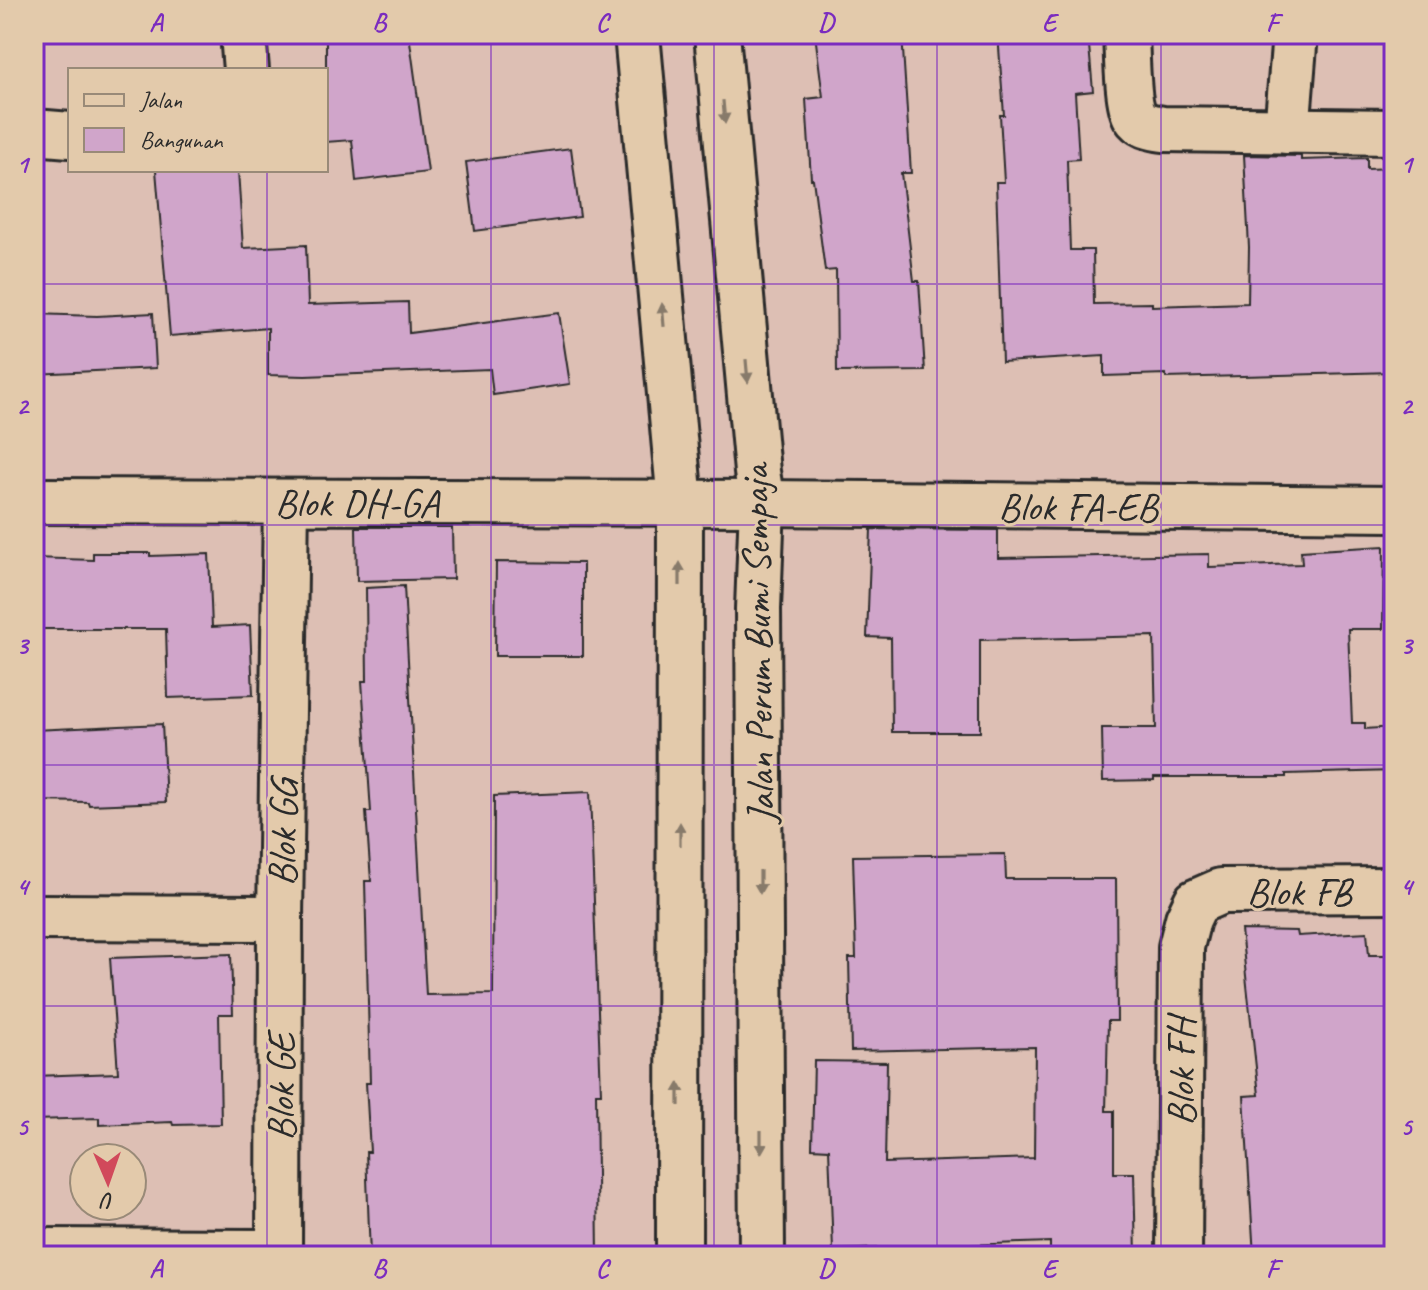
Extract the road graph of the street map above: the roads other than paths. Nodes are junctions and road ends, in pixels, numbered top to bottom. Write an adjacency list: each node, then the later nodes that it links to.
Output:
1 (243, 34): 6 (street)
2 (637, 34): 13 (street, Jalan Perum Bumi Sempaja, one-way to 2)
3 (717, 34): 14 (street, Jalan Perum Bumi Sempaja, one-way to 14)
4 (1126, 34): 7 (street)
5 (1295, 34): 7 (street)
6 (246, 68)
7 (1287, 131): 9 (street)
8 (34, 132): 10 (street)
9 (1394, 132)
10 (68, 135)
11 (34, 501): 12 (street, Blok DH-GA)
12 (286, 502): 13 (street, Blok DH-GA); 19 (street, Blok GG)
13 (680, 503): 14 (street, Blok DH-GA); 22 (street, Jalan Perum Bumi Sempaja, one-way to 13)
14 (762, 503): 15 (street, Blok FA-EB); 23 (street, Jalan Perum Bumi Sempaja, one-way to 23)
15 (1394, 509)
16 (1394, 890): 17 (street, Blok FB)
17 (1206, 897): 24 (street, Blok FH)
18 (34, 917): 19 (street, Blok GG)
19 (280, 918): 21 (street, Blok GE)
20 (34, 1251): 21 (street)
21 (279, 1254)
22 (679, 1256)
23 (762, 1256)
24 (1179, 1256)

